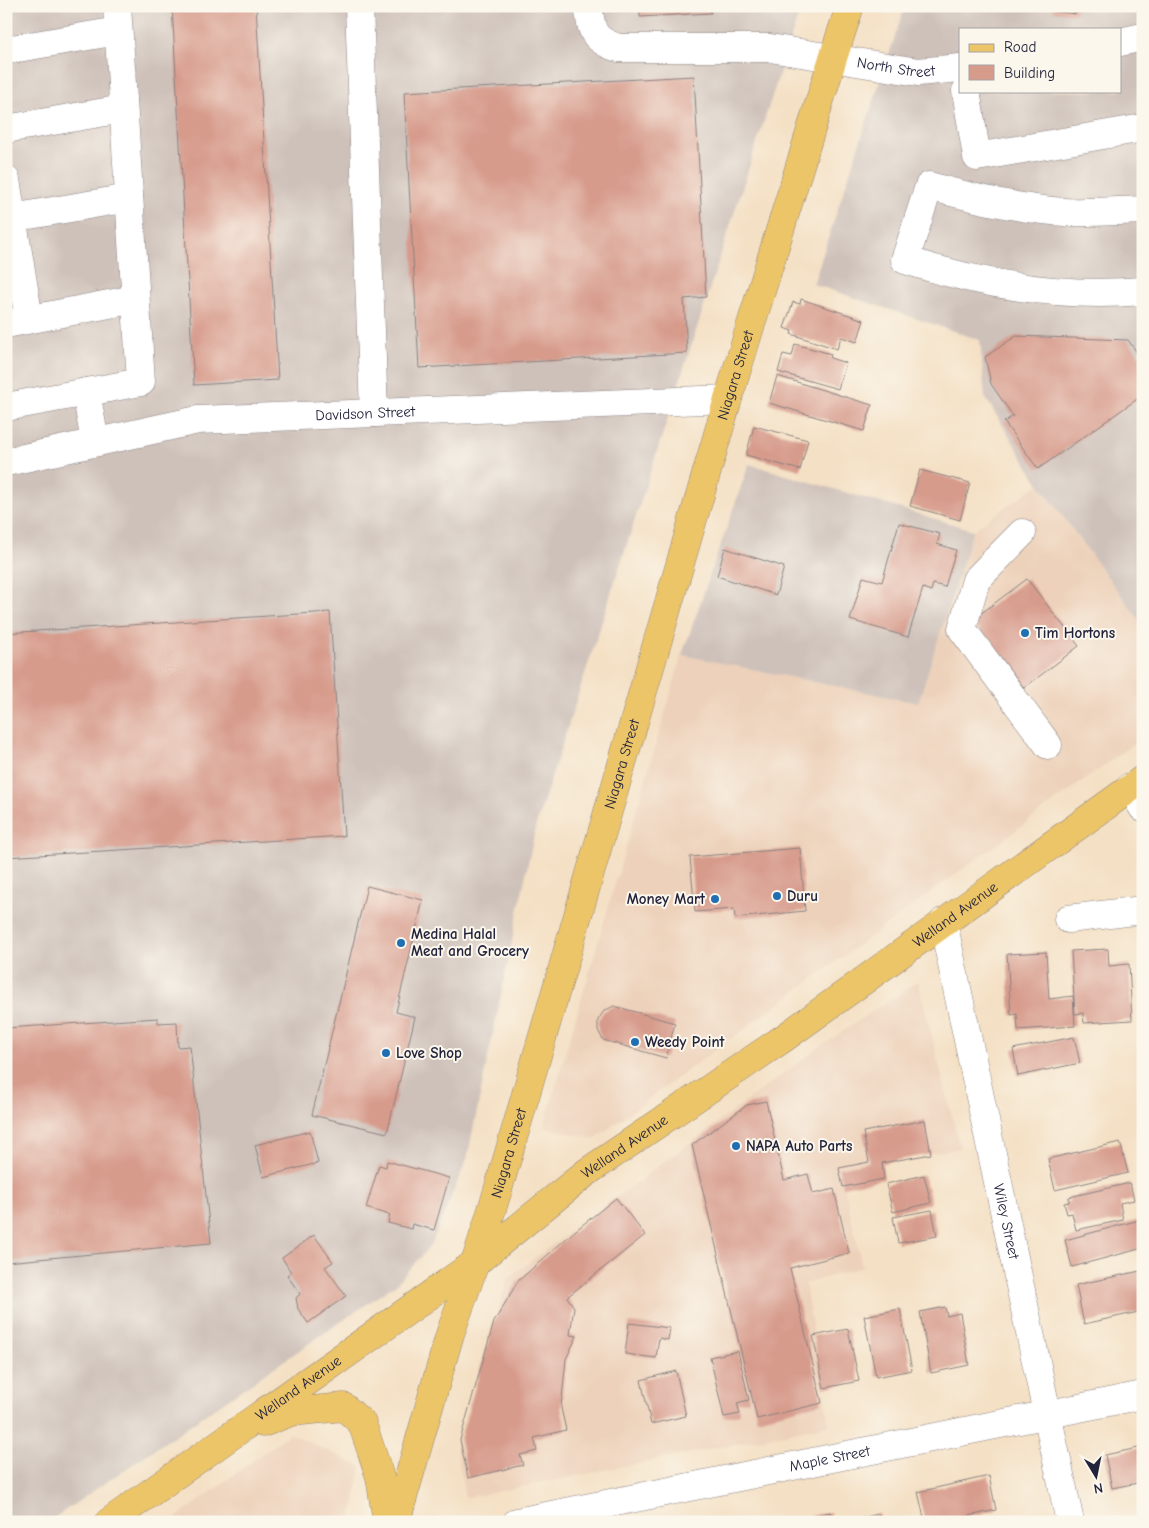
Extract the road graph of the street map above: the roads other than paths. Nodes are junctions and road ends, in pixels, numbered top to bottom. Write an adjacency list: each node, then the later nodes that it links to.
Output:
1 (359, 6): 26 (street)
2 (588, 6): 8 (street, North Street)
3 (850, 6): 8 (main road, Niagara Street)
4 (117, 19): 7 (street); 11 (street)
5 (1143, 37): 6 (street)
6 (1122, 42)
7 (6, 50)
8 (833, 58): 9 (street, North Street); 24 (main road, Niagara Street)
9 (959, 68)
10 (966, 92): 14 (street)
11 (123, 109): 13 (street); 16 (street)
12 (1143, 128): 14 (street)
13 (6, 129)
14 (976, 157): 17 (street)
15 (6, 180): 19 (street)
16 (129, 198): 19 (street); 21 (street)
17 (979, 198): 18 (street); 20 (street)
18 (1143, 210)
19 (9, 219): 22 (street)
20 (1143, 291)
21 (135, 299): 22 (street); 23 (street)
22 (18, 321)
23 (86, 392): 25 (street); 27 (street)
24 (728, 399): 26 (street, Davidson Street); 35 (main road, Niagara Street)
25 (6, 407)
26 (374, 413): 27 (street, Davidson Street)
27 (95, 442): 28 (street, Davidson Street)
28 (6, 462)
29 (1022, 533): 30 (street)
30 (1048, 745)
31 (1139, 791): 34 (main road, Welland Avenue)
32 (1143, 910): 33 (street)
33 (1068, 919)
34 (943, 922): 35 (main road, Welland Avenue); 37 (street, Wiley Street)
35 (475, 1263): 38 (main road, Welland Avenue); 41 (main road, Niagara Street)
36 (1143, 1395): 37 (street, Maple Street)
37 (1047, 1415): 42 (street, Maple Street); 43 (street, Wiley Street)
38 (227, 1438): 39 (main road, Welland Avenue); 40 (main road)
39 (109, 1522)
40 (387, 1522)
41 (396, 1522)
42 (517, 1522)
43 (1070, 1522)

